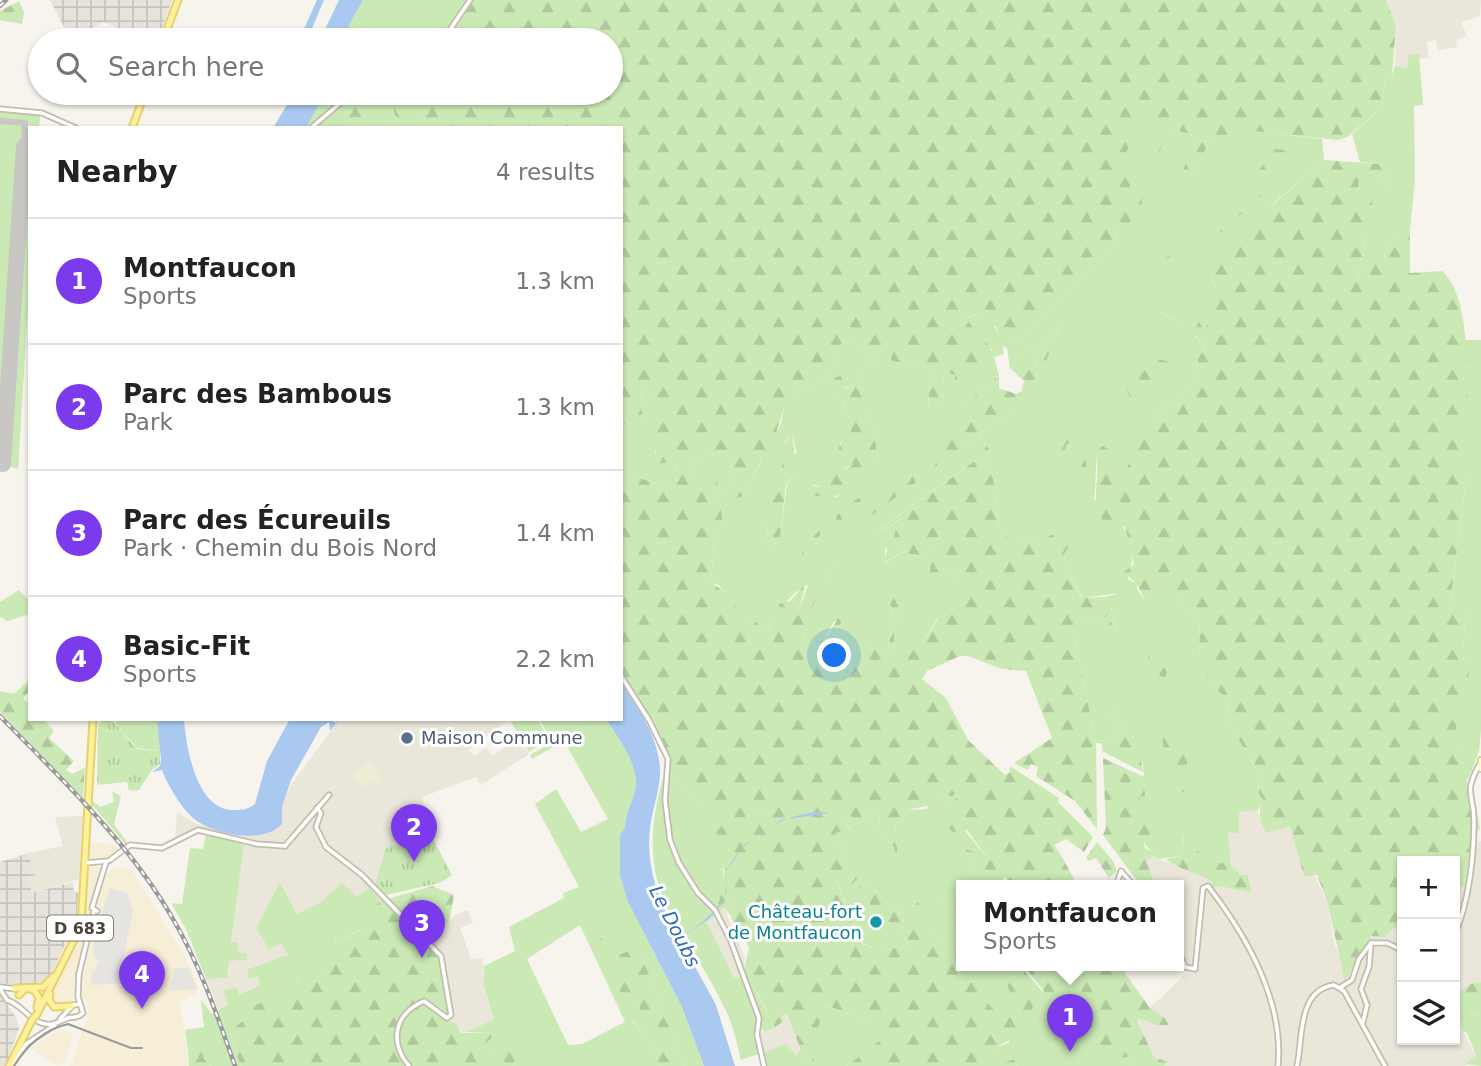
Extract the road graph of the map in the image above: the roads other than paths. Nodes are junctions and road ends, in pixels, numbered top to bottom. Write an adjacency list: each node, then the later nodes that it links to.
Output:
1 (178, 0): 3 (main road)
2 (470, 0): 4 (street)
3 (168, 28)
4 (451, 28)
5 (141, 105): 9 (main road)
6 (338, 105): 10 (street)
7 (0, 108): 8 (street)
8 (71, 126)
9 (133, 126)
10 (313, 126)
11 (623, 679): 43 (street)
12 (92, 721): 16 (main road, D 683)
13 (1480, 763): 20 (street)
14 (329, 795): 15 (street)
15 (317, 808): 17 (street); 42 (street)
16 (85, 863): 17 (street); 17 (street); 24 (main road, D 683); 26 (main road, D 683)
17 (108, 864): 25 (street)
18 (1118, 880): 19 (street)
19 (1129, 880)
20 (1460, 919)
21 (1371, 943): 22 (street); 27 (street); 34 (street)
22 (1397, 948)
23 (1184, 965): 44 (street)
24 (58, 968): 31 (main road); 37 (main road, D 683)
25 (79, 973): 32 (street); 33 (street)
26 (54, 981): 33 (main road); 37 (main road, D 683)
27 (1340, 987): 35 (street); 45 (street)
28 (0, 988): 29 (street); 30 (street)
29 (8, 989): 30 (street); 31 (street)
30 (4, 994): 31 (street)
31 (16, 996): 37 (main road); 40 (street)
32 (80, 1004): 33 (street); 36 (street)
33 (71, 1007): 36 (street); 40 (street)
34 (1366, 1010): 35 (street); 39 (street)
35 (1357, 1014): 39 (street)
36 (73, 1017): 38 (street)
37 (32, 1020): 41 (main road, D 683); 41 (main road, D 683)
38 (62, 1021): 40 (street); 41 (street)
39 (1363, 1023): 46 (street)
40 (49, 1024)
41 (11, 1066)
42 (409, 1066)
43 (764, 1066)
44 (1278, 1066)
45 (1297, 1066)
46 (1385, 1066)

